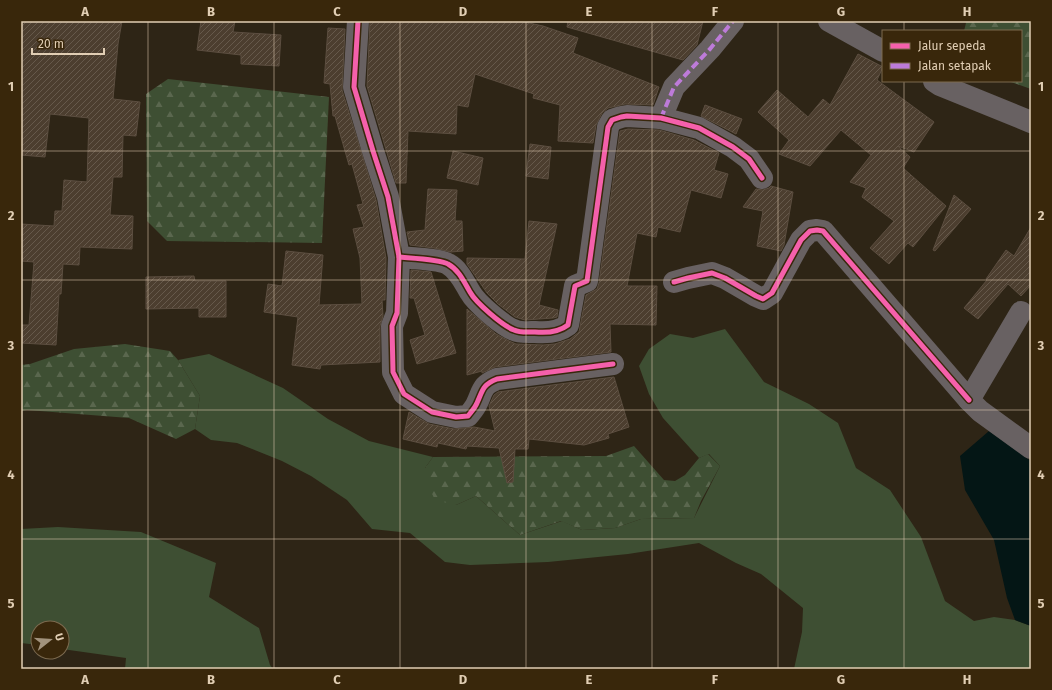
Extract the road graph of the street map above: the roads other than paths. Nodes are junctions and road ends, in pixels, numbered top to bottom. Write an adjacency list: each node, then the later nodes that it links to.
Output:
1 (358, 21): 9 (street)
2 (733, 21): 6 (street)
3 (829, 21): 4 (street)
4 (882, 50)
5 (936, 82): 7 (street)
6 (661, 118): 8 (street); 9 (street)
7 (1031, 122)
8 (762, 178)
9 (399, 257): 12 (street)
10 (674, 282): 13 (street)
11 (1021, 312): 13 (street)
12 (613, 364)
13 (969, 400): 14 (street)
14 (1031, 448)

